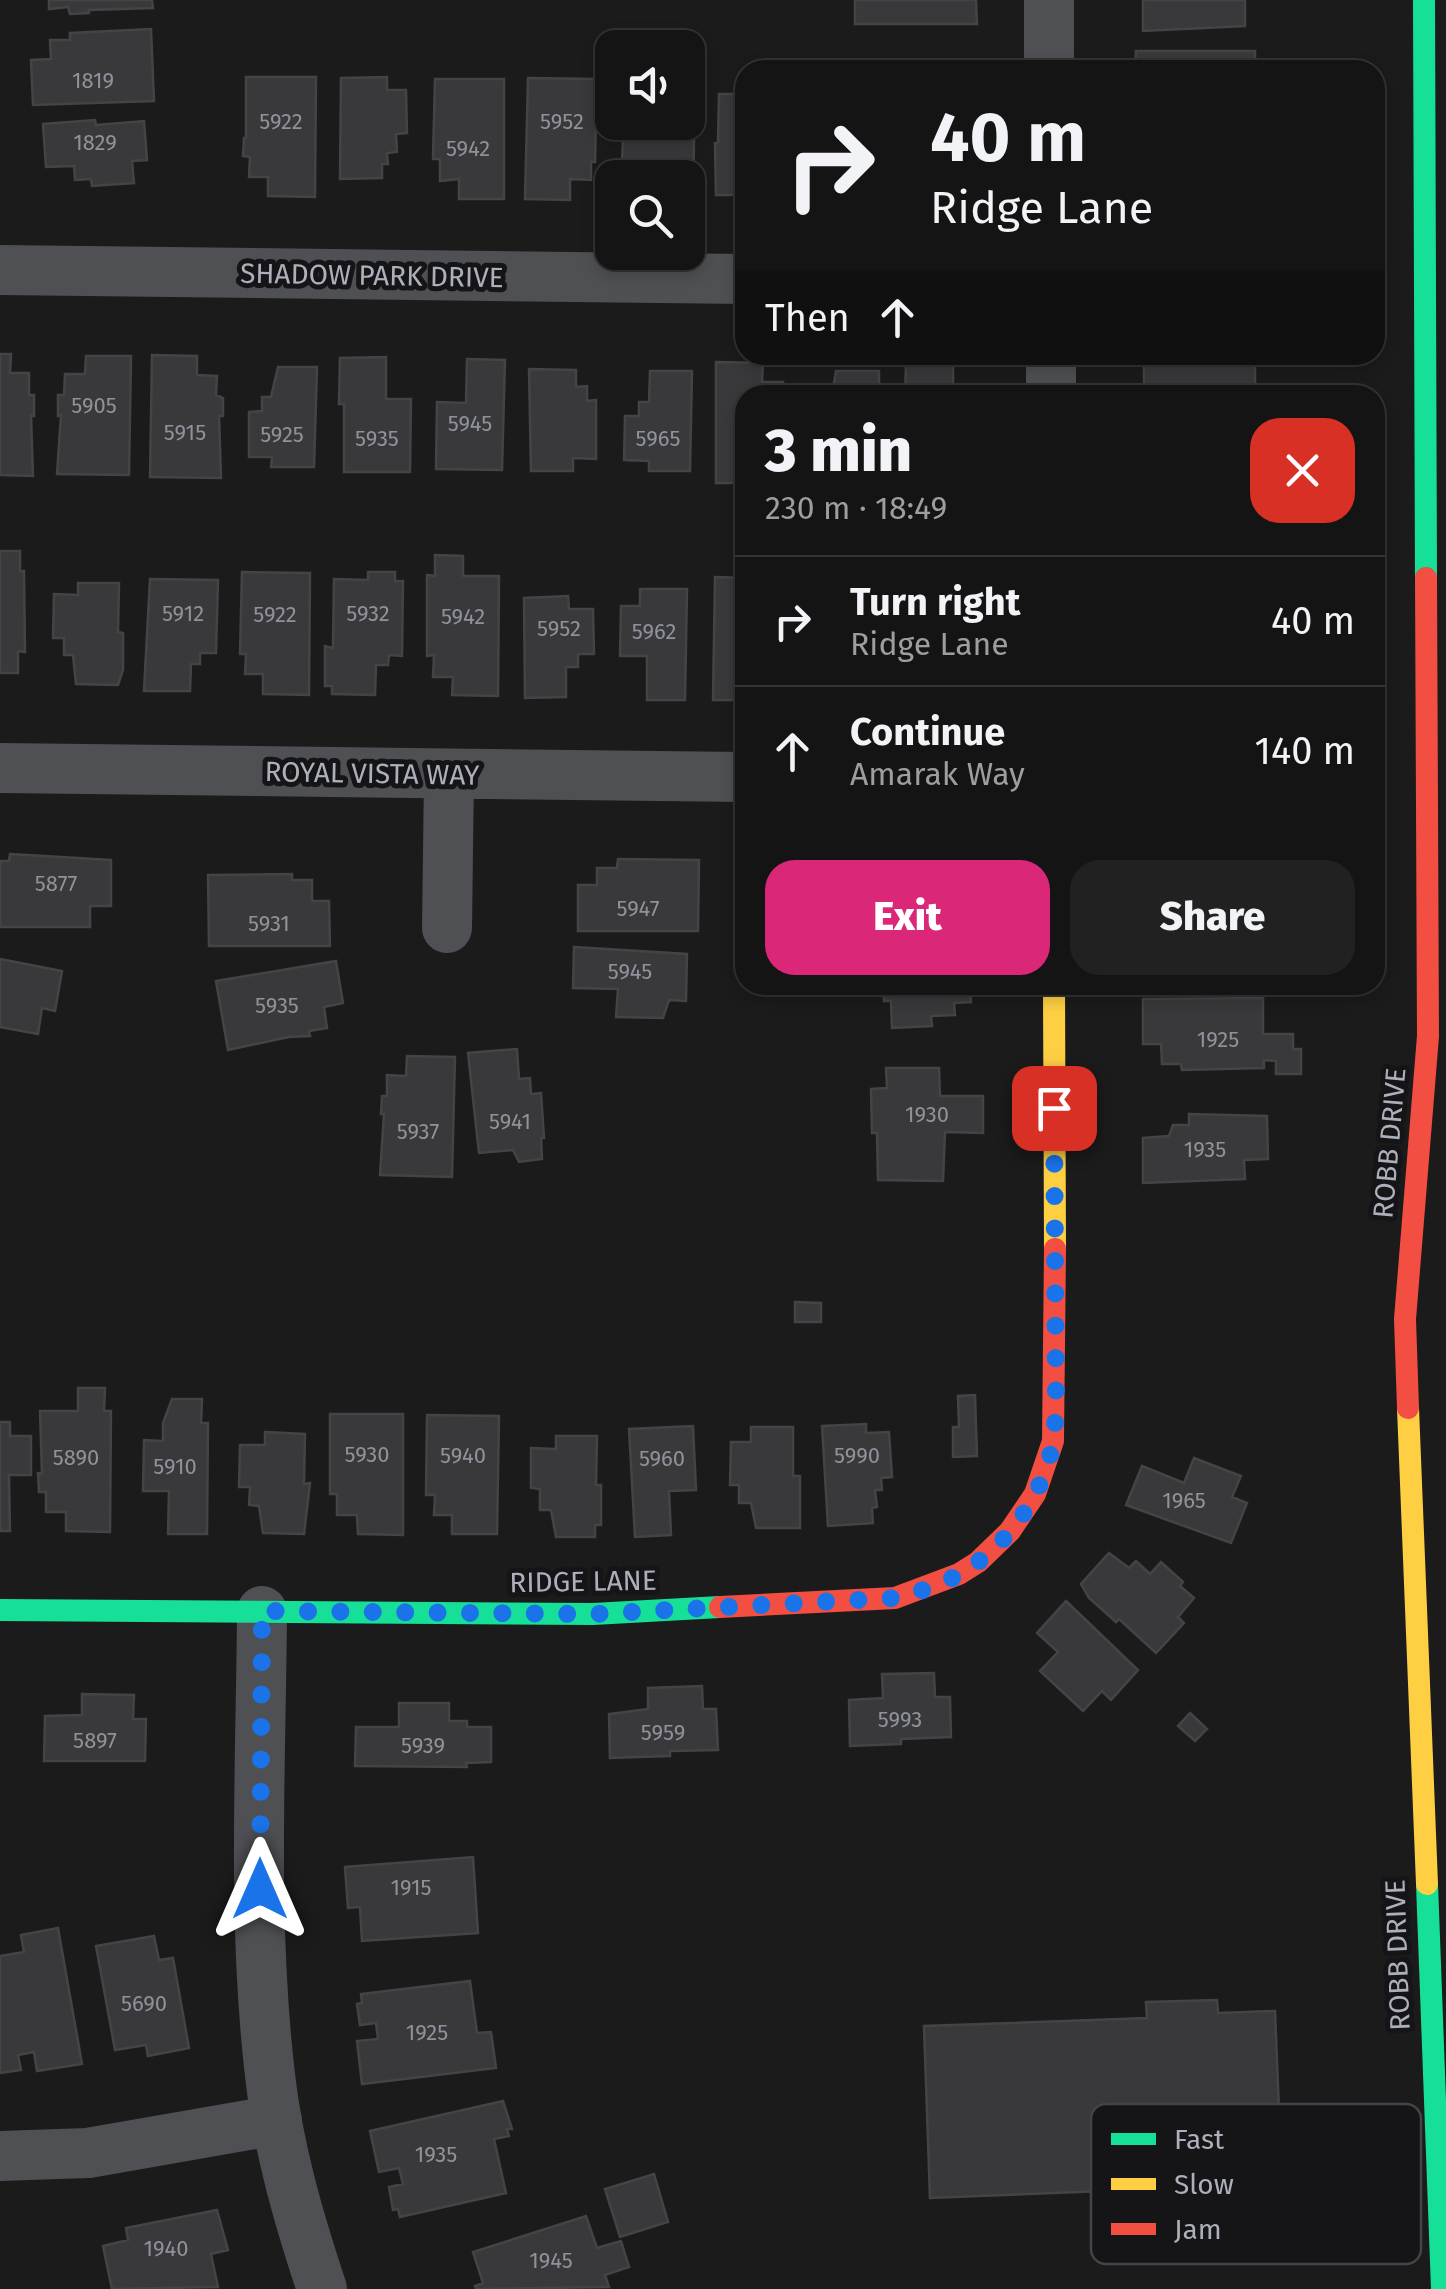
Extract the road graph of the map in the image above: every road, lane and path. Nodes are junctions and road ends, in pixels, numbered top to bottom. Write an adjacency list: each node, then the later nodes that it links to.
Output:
1 (1049, 0): 3 (street)
2 (1431, 1): 13 (main road, ROBB DRIVE)
3 (1049, 60)
4 (0, 270): 5 (street, SHADOW PARK DRIVE)
5 (735, 280)
6 (0, 768): 7 (street, ROYAL VISTA WAY)
7 (449, 774): 8 (street, ROYAL VISTA WAY); 9 (street)
8 (735, 778)
9 (447, 928)
10 (1054, 995): 12 (main road, RIDGE LANE)
11 (0, 1610): 12 (main road, RIDGE LANE)
12 (262, 1611): 14 (street)
13 (1432, 1693): 17 (main road, ROBB DRIVE)
14 (277, 2120): 15 (street); 16 (street)
15 (0, 2156)
16 (322, 2289)
17 (1442, 2289)

